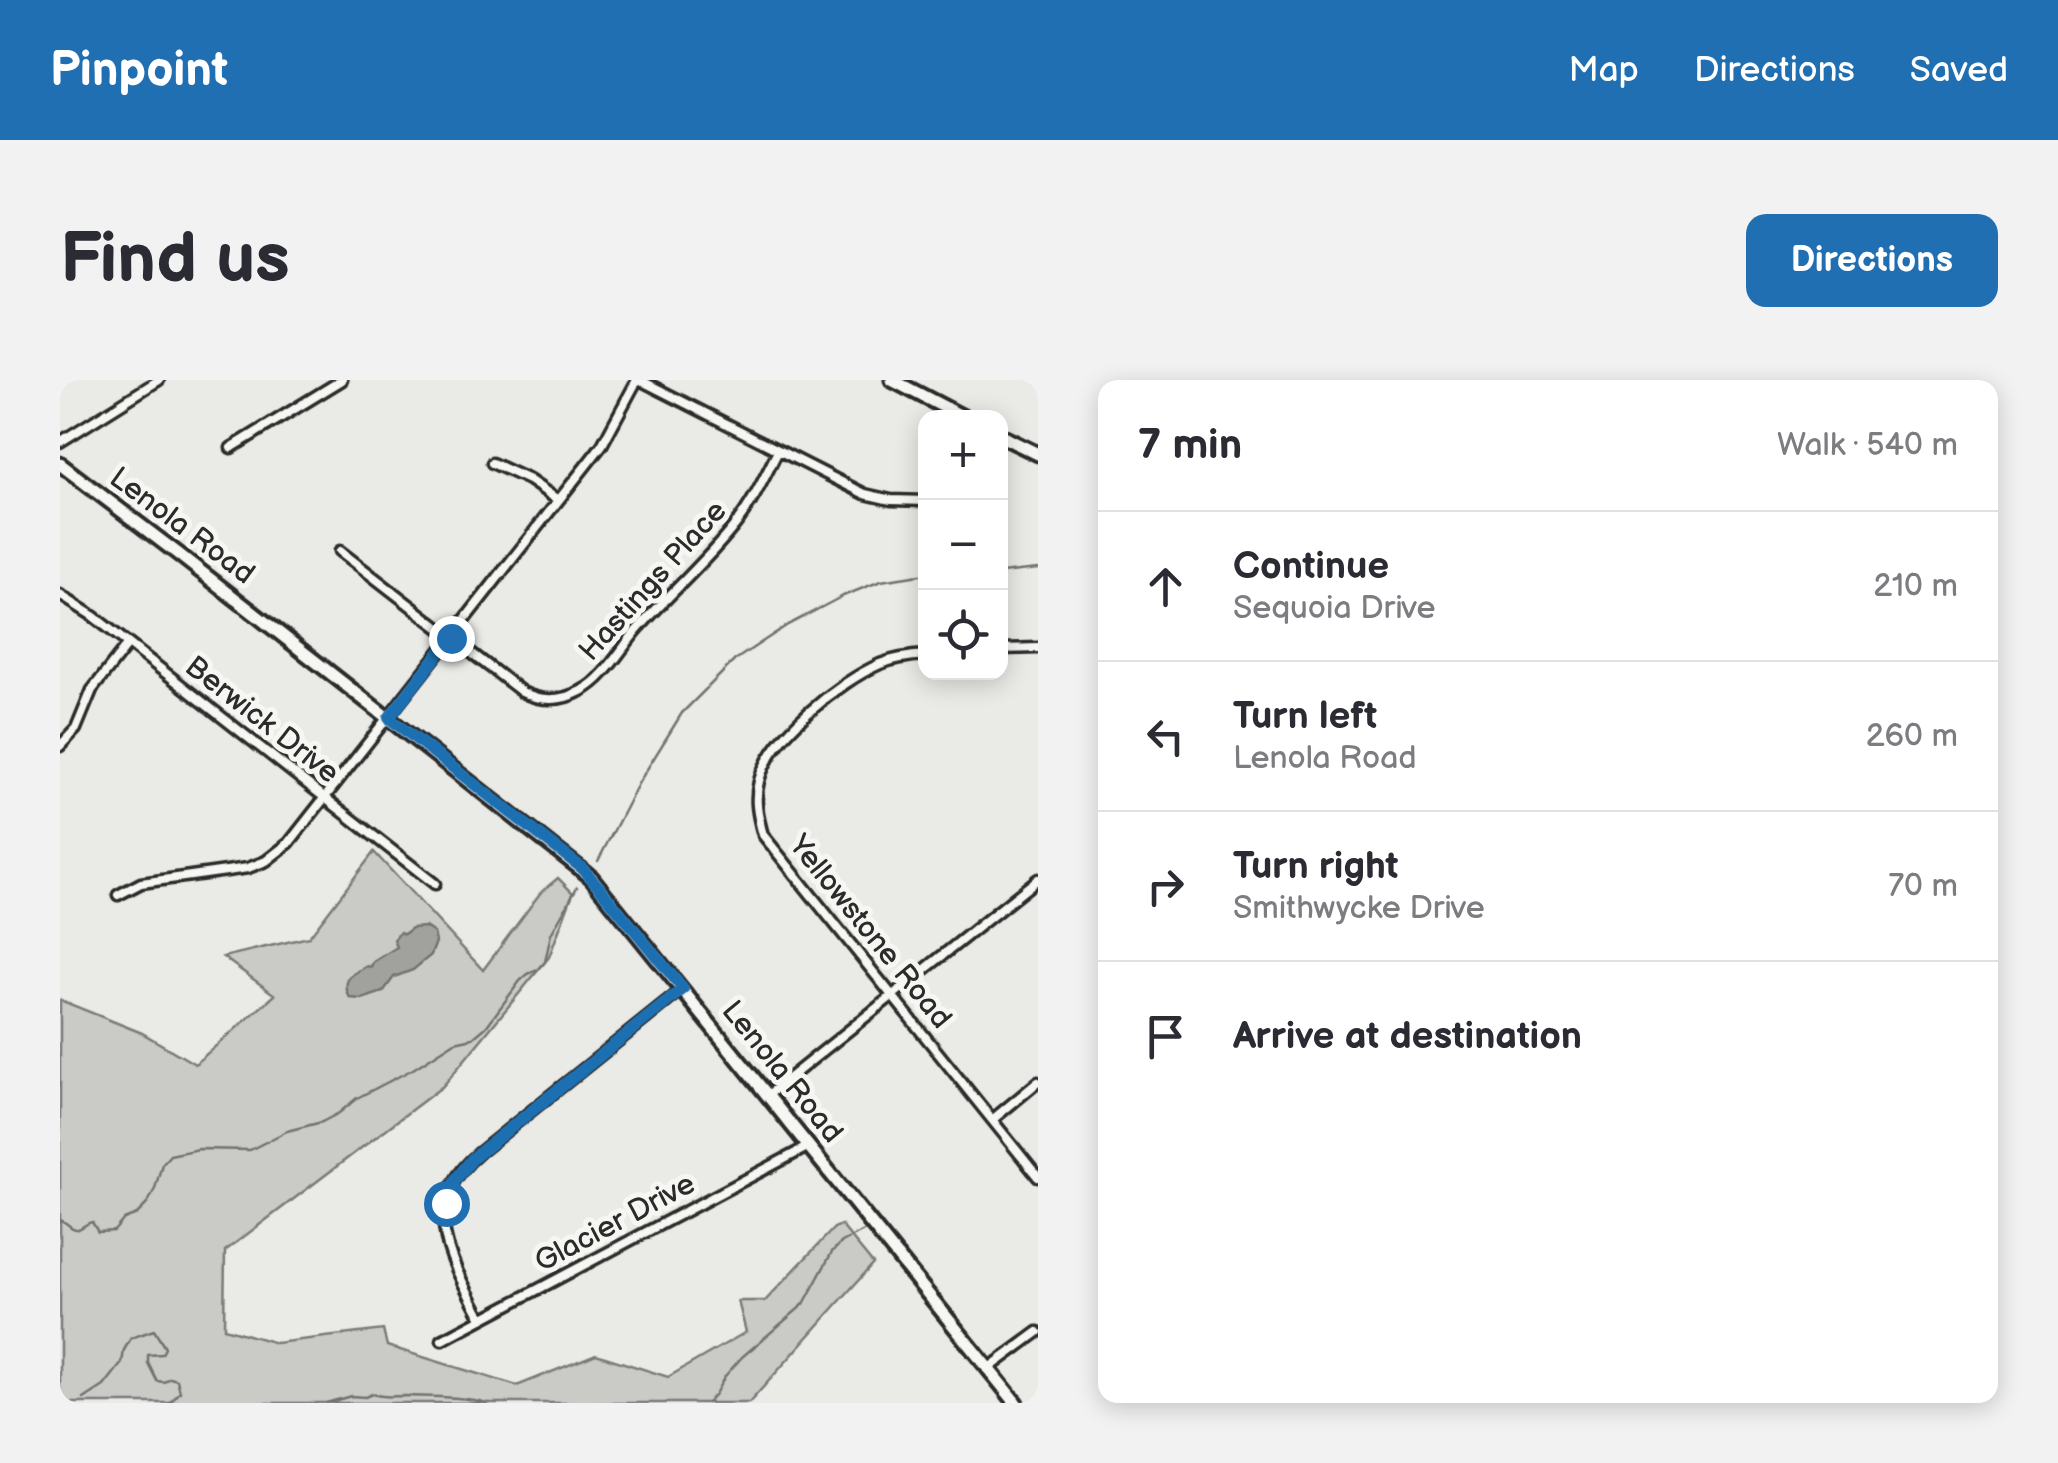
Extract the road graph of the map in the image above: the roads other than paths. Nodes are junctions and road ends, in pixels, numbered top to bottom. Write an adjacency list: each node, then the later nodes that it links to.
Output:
1 (159, 380): 7 (street)
2 (342, 380): 8 (street)
3 (639, 380): 9 (street); 13 (street)
4 (892, 380): 5 (main road)
5 (950, 410)
6 (1008, 439): 10 (main road)
7 (60, 442)
8 (231, 448)
9 (778, 451): 14 (street); 17 (street, Hastings Place)
10 (1038, 454)
11 (492, 463): 13 (street)
12 (60, 464): 22 (main road, Lenola Road)
13 (558, 500): 17 (street)
14 (918, 501)
15 (340, 552): 17 (street, Hastings Place)
16 (60, 594): 18 (street, Berwick Drive)
17 (451, 638): 22 (street)
18 (128, 644): 23 (street); 24 (street, Berwick Drive)
19 (1038, 648): 20 (street)
20 (1008, 649)
21 (918, 656): 29 (street, Yellowstone Road)
22 (389, 718): 24 (street); 28 (main road, Lenola Road)
23 (60, 746)
24 (325, 798): 26 (street, Berwick Drive); 27 (street)
25 (1038, 879): 29 (street)
26 (435, 884)
27 (118, 895)
28 (683, 989): 31 (main road, Lenola Road); 35 (street)
29 (892, 996): 31 (street); 32 (street, Yellowstone Road)
30 (1038, 1082): 32 (street)
31 (768, 1095): 33 (main road, Lenola Road)
32 (992, 1120): 34 (street, Yellowstone Road)
33 (809, 1146): 35 (street, Glacier Drive); 38 (main road, Lenola Road)
34 (1038, 1177)
35 (482, 1318): 37 (street, Glacier Drive)
36 (1038, 1332): 38 (street)
37 (442, 1340)
38 (990, 1368): 39 (main road, Lenola Road)
39 (1016, 1403)

